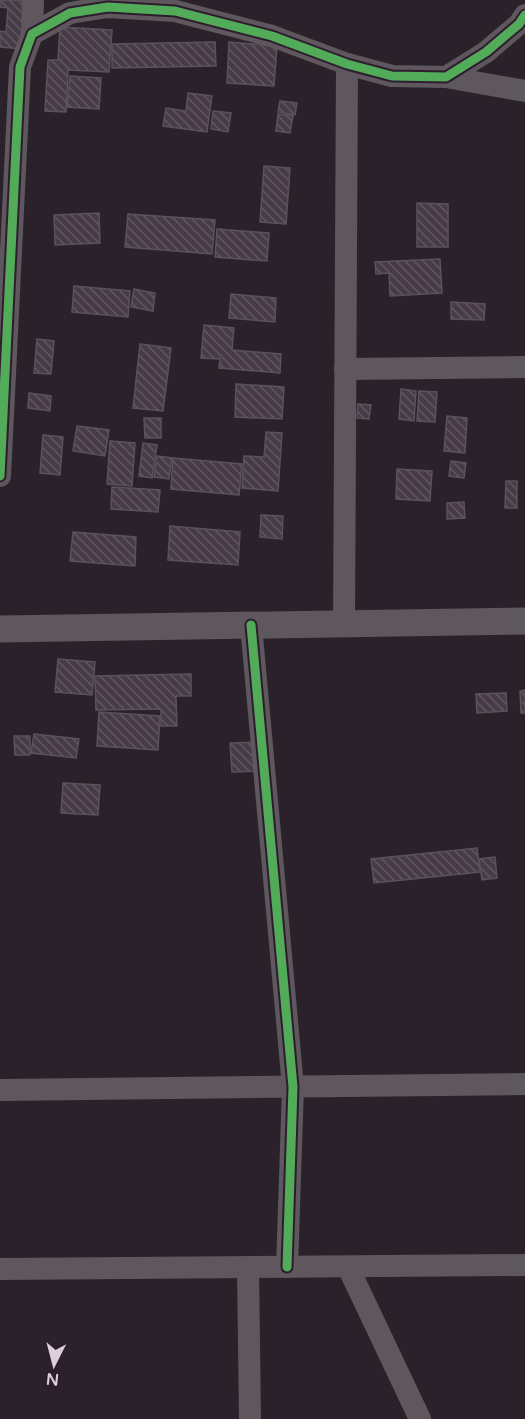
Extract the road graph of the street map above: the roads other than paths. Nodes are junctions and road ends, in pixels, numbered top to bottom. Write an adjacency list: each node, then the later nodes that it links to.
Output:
1 (33, 0): 3 (street)
2 (525, 15): 5 (street)
3 (32, 34): 4 (street); 7 (street)
4 (347, 64): 5 (street); 9 (street)
5 (446, 76): 6 (street)
6 (525, 91)
7 (9, 117): 10 (street)
8 (525, 367): 9 (street)
9 (345, 369): 12 (street)
10 (0, 476)
11 (525, 621): 12 (street)
12 (344, 624): 13 (street)
13 (251, 625): 14 (street); 16 (street)
14 (0, 629)
15 (525, 1084): 16 (street)
16 (293, 1087): 17 (street); 19 (street)
17 (0, 1090)
18 (525, 1265): 20 (street)
19 (287, 1267): 20 (street); 21 (street)
20 (348, 1267): 24 (street)
21 (248, 1268): 22 (street); 23 (street)
22 (0, 1269)
23 (250, 1419)
24 (420, 1419)

